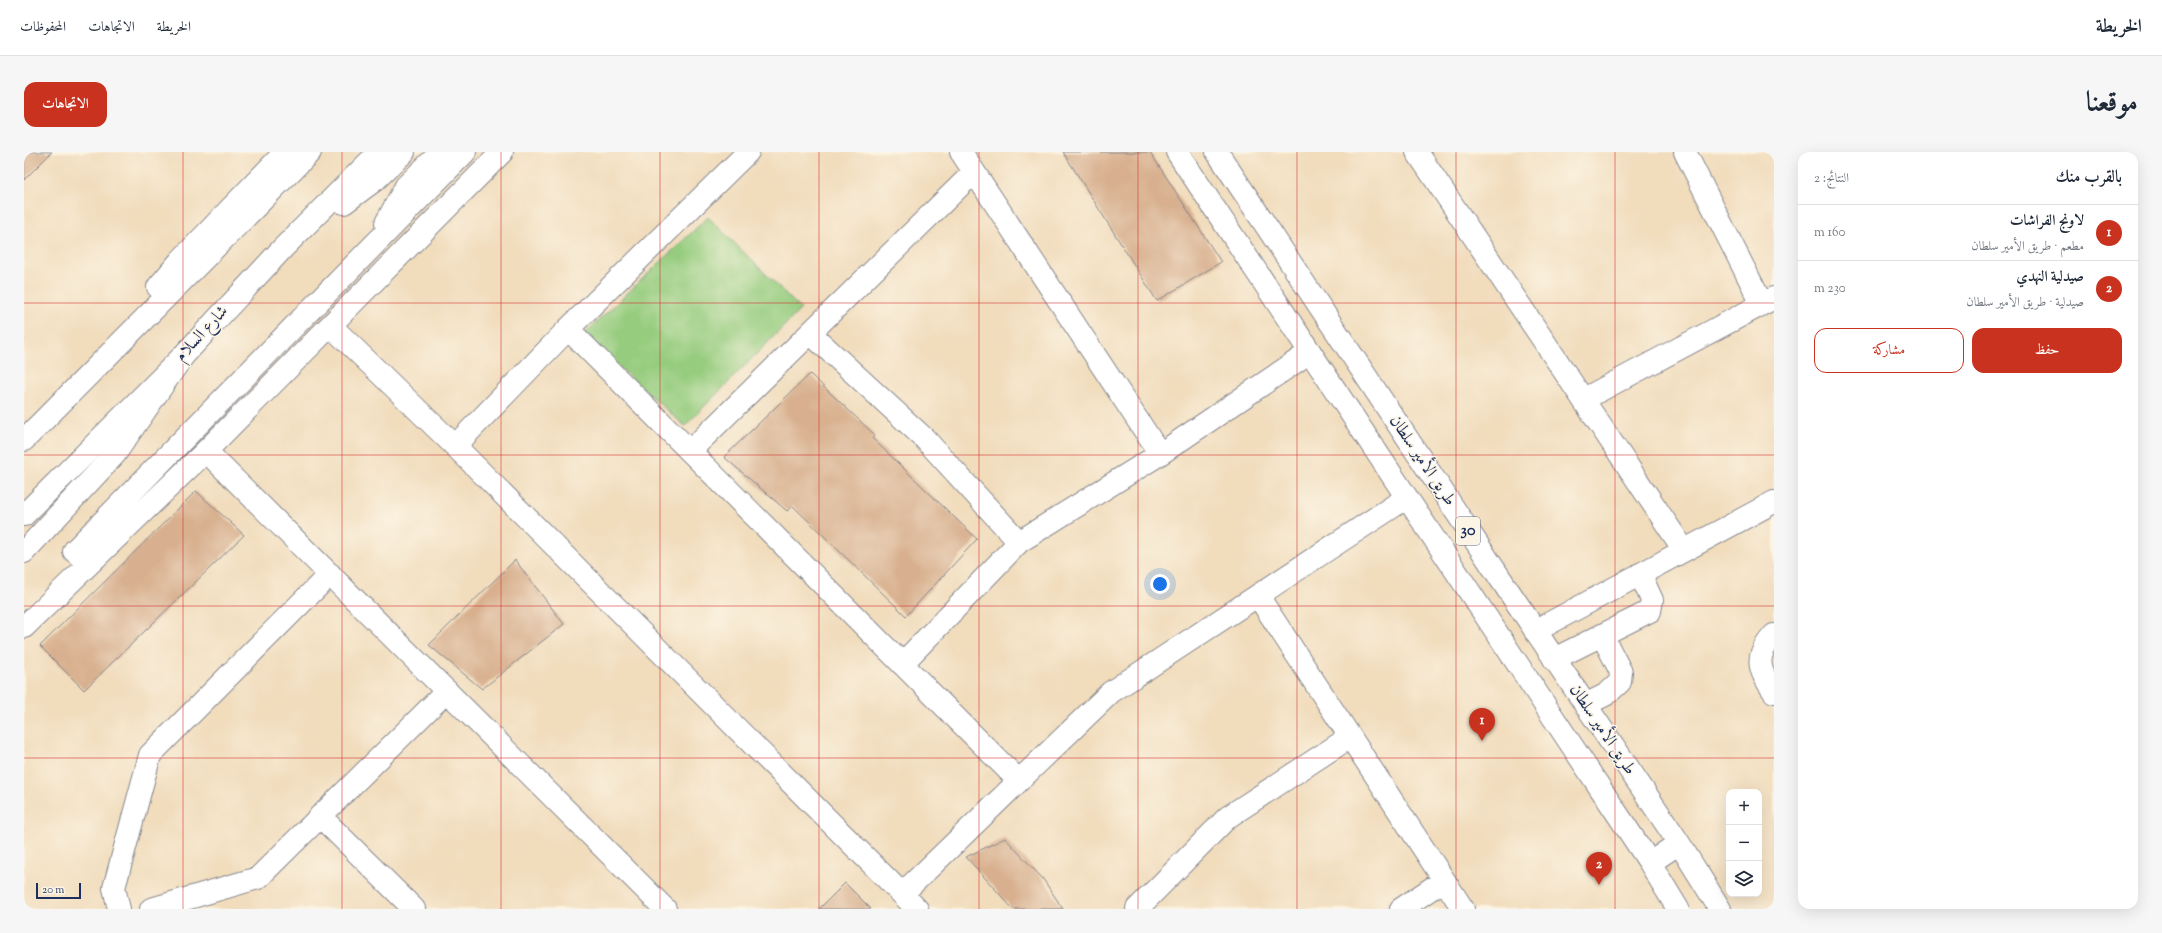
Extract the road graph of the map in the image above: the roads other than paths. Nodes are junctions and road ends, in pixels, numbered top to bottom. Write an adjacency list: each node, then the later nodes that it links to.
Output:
1 (285, 152): 23 (main road)
2 (310, 152): 23 (main road)
3 (379, 152): 16 (main road, شارع السلام)
4 (404, 152): 16 (main road)
5 (441, 152): 15 (main road)
6 (465, 152): 15 (main road)
7 (502, 152): 18 (main road)
8 (748, 152): 19 (main road)
9 (961, 152): 14 (main road)
10 (1177, 152): 21 (main road, طريق الأمير سلطان / 30)
11 (1217, 152): 41 (main road, طريق الأمير سلطان / 30)
12 (1417, 152): 24 (main road)
13 (1685, 152): 17 (main road)
14 (974, 172): 20 (main road); 29 (main road)
15 (374, 245): 36 (main road)
16 (282, 249): 22 (main road, شارع السلام)
17 (1768, 301): 24 (main road)
18 (331, 326): 26 (main road); 27 (main road)
19 (568, 330): 26 (main road); 28 (main road)
20 (810, 333): 28 (main road); 33 (main road)
21 (1310, 352): 29 (main road); 30 (main road, طريق الأمير سلطان / 30)
22 (183, 356): 32 (main road, شارع السلام); 35 (main road)
23 (78, 385): 25 (main road)
24 (1584, 399): 34 (main road)
25 (24, 440)
26 (455, 446): 55 (main road)
27 (206, 451): 36 (main road); 37 (main road)
28 (690, 451): 45 (main road)
29 (1160, 454): 33 (main road)
30 (1406, 498): 39 (main road); 53 (main road, طريق الأمير سلطان / 30)
31 (1774, 502): 34 (main road)
32 (24, 515)
33 (1019, 542): 45 (main road)
34 (1684, 550): 38 (main road)
35 (24, 552)
36 (89, 564): 40 (main road)
37 (330, 574): 46 (main road); 56 (main road)
38 (1640, 574): 41 (main road); 42 (main road)
39 (1258, 596): 49 (main road); 50 (main road)
40 (24, 627)
41 (1535, 631): 44 (main road, طريق الأمير سلطان / 30)
42 (1602, 634): 44 (main road); 48 (main road)
43 (1774, 635): 47 (main road)
44 (1554, 659): 48 (main road, طريق الأمير سلطان / 30)
45 (902, 664): 50 (main road)
46 (447, 691): 51 (main road); 59 (main road)
47 (1774, 692)
48 (1585, 705): 52 (main road, طريق الأمير سلطان / 30)
49 (1350, 737): 54 (main road); 61 (main road)
50 (1019, 780): 55 (main road)
51 (320, 816): 57 (main road); 58 (main road)
52 (1679, 843): 53 (main road); 65 (main road, طريق الأمير سلطان / 30)
53 (1650, 863): 64 (main road, طريق الأمير سلطان / 30)
54 (1444, 880): 62 (main road); 63 (main road)
55 (902, 894): 60 (main road)
56 (119, 909)
57 (151, 909)
58 (414, 909)
59 (665, 909)
60 (918, 909)
61 (1137, 909)
62 (1401, 909)
63 (1463, 909)
64 (1678, 909)
65 (1720, 909)

